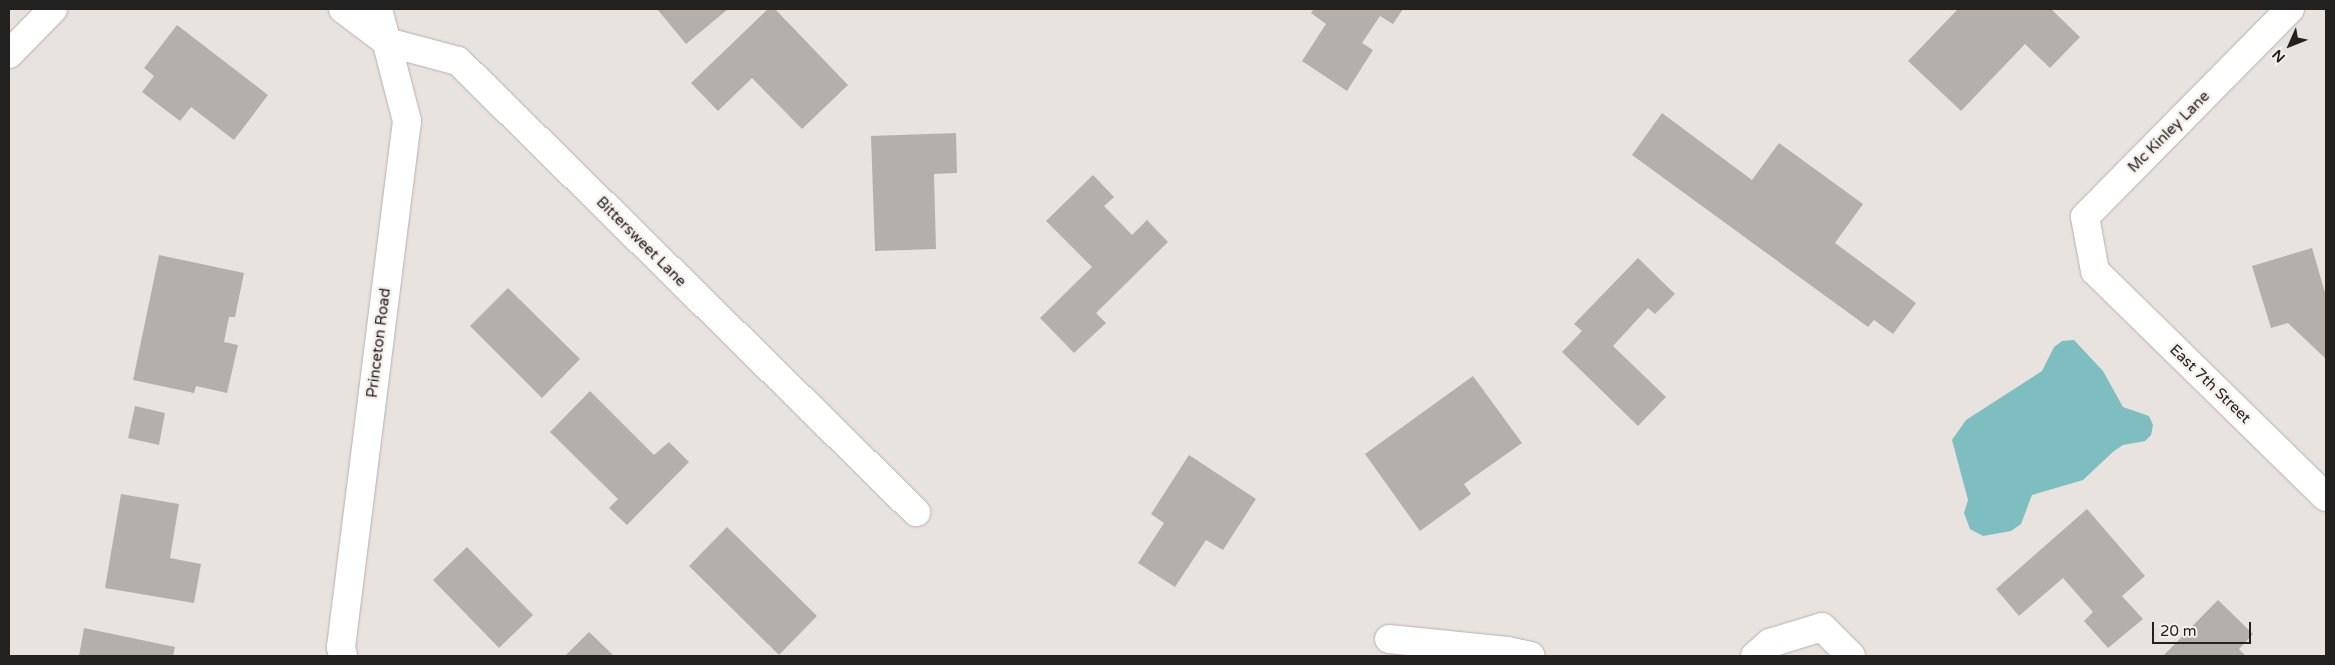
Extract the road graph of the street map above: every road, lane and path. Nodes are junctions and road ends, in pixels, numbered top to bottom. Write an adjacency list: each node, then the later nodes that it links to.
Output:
1 (53, 9): 6 (street)
2 (343, 9): 5 (street, Bittersweet Lane)
3 (378, 9): 5 (street, Princeton Road)
4 (2290, 9): 7 (street, Mc Kinley Lane)
5 (387, 42): 9 (street, Bittersweet Lane); 11 (street, Princeton Road)
6 (9, 54)
7 (2095, 270): 8 (street, East 7th Street)
8 (2326, 497)
9 (916, 512)
10 (1390, 639): 12 (street)
11 (342, 652)
12 (1530, 656)
13 (1755, 656): 14 (street)
14 (1851, 656)

